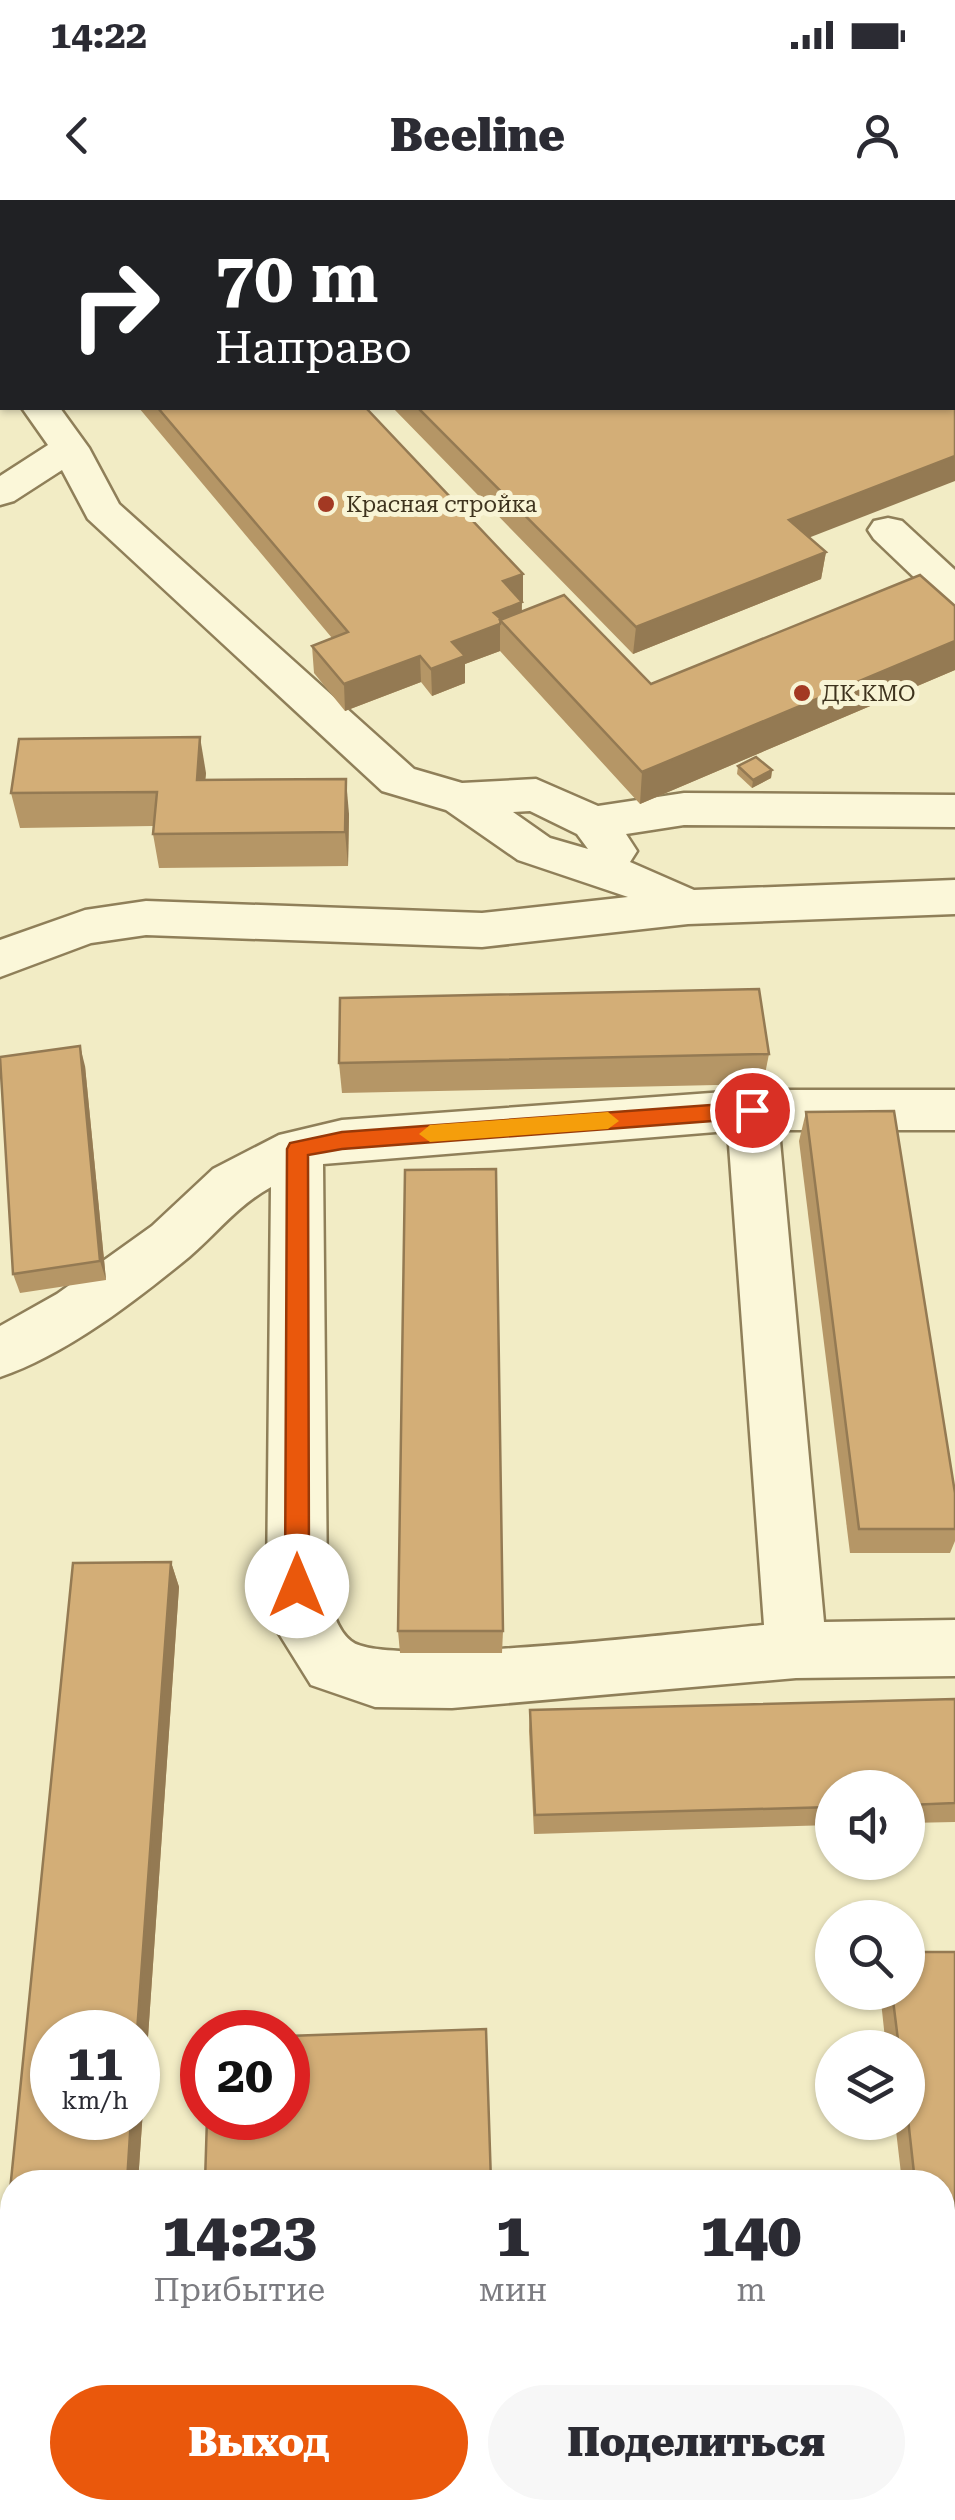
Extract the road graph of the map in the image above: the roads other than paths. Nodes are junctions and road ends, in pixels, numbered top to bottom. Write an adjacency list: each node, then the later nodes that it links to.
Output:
1 (42, 410): 2 (street)
2 (70, 448): 3 (street); 6 (street)
3 (0, 493)
4 (888, 530): 5 (street)
5 (955, 592)
6 (462, 799): 8 (street); 9 (street)
7 (955, 810): 8 (street)
8 (593, 822): 9 (street)
9 (637, 881): 11 (street)
10 (955, 897): 11 (street)
11 (688, 906): 12 (street)
12 (0, 959)
13 (752, 1110): 14 (street); 15 (street); 18 (street)
14 (955, 1110)
15 (297, 1149): 16 (street); 18 (street)
16 (0, 1354)
17 (955, 1648): 18 (street)
18 (796, 1650)

